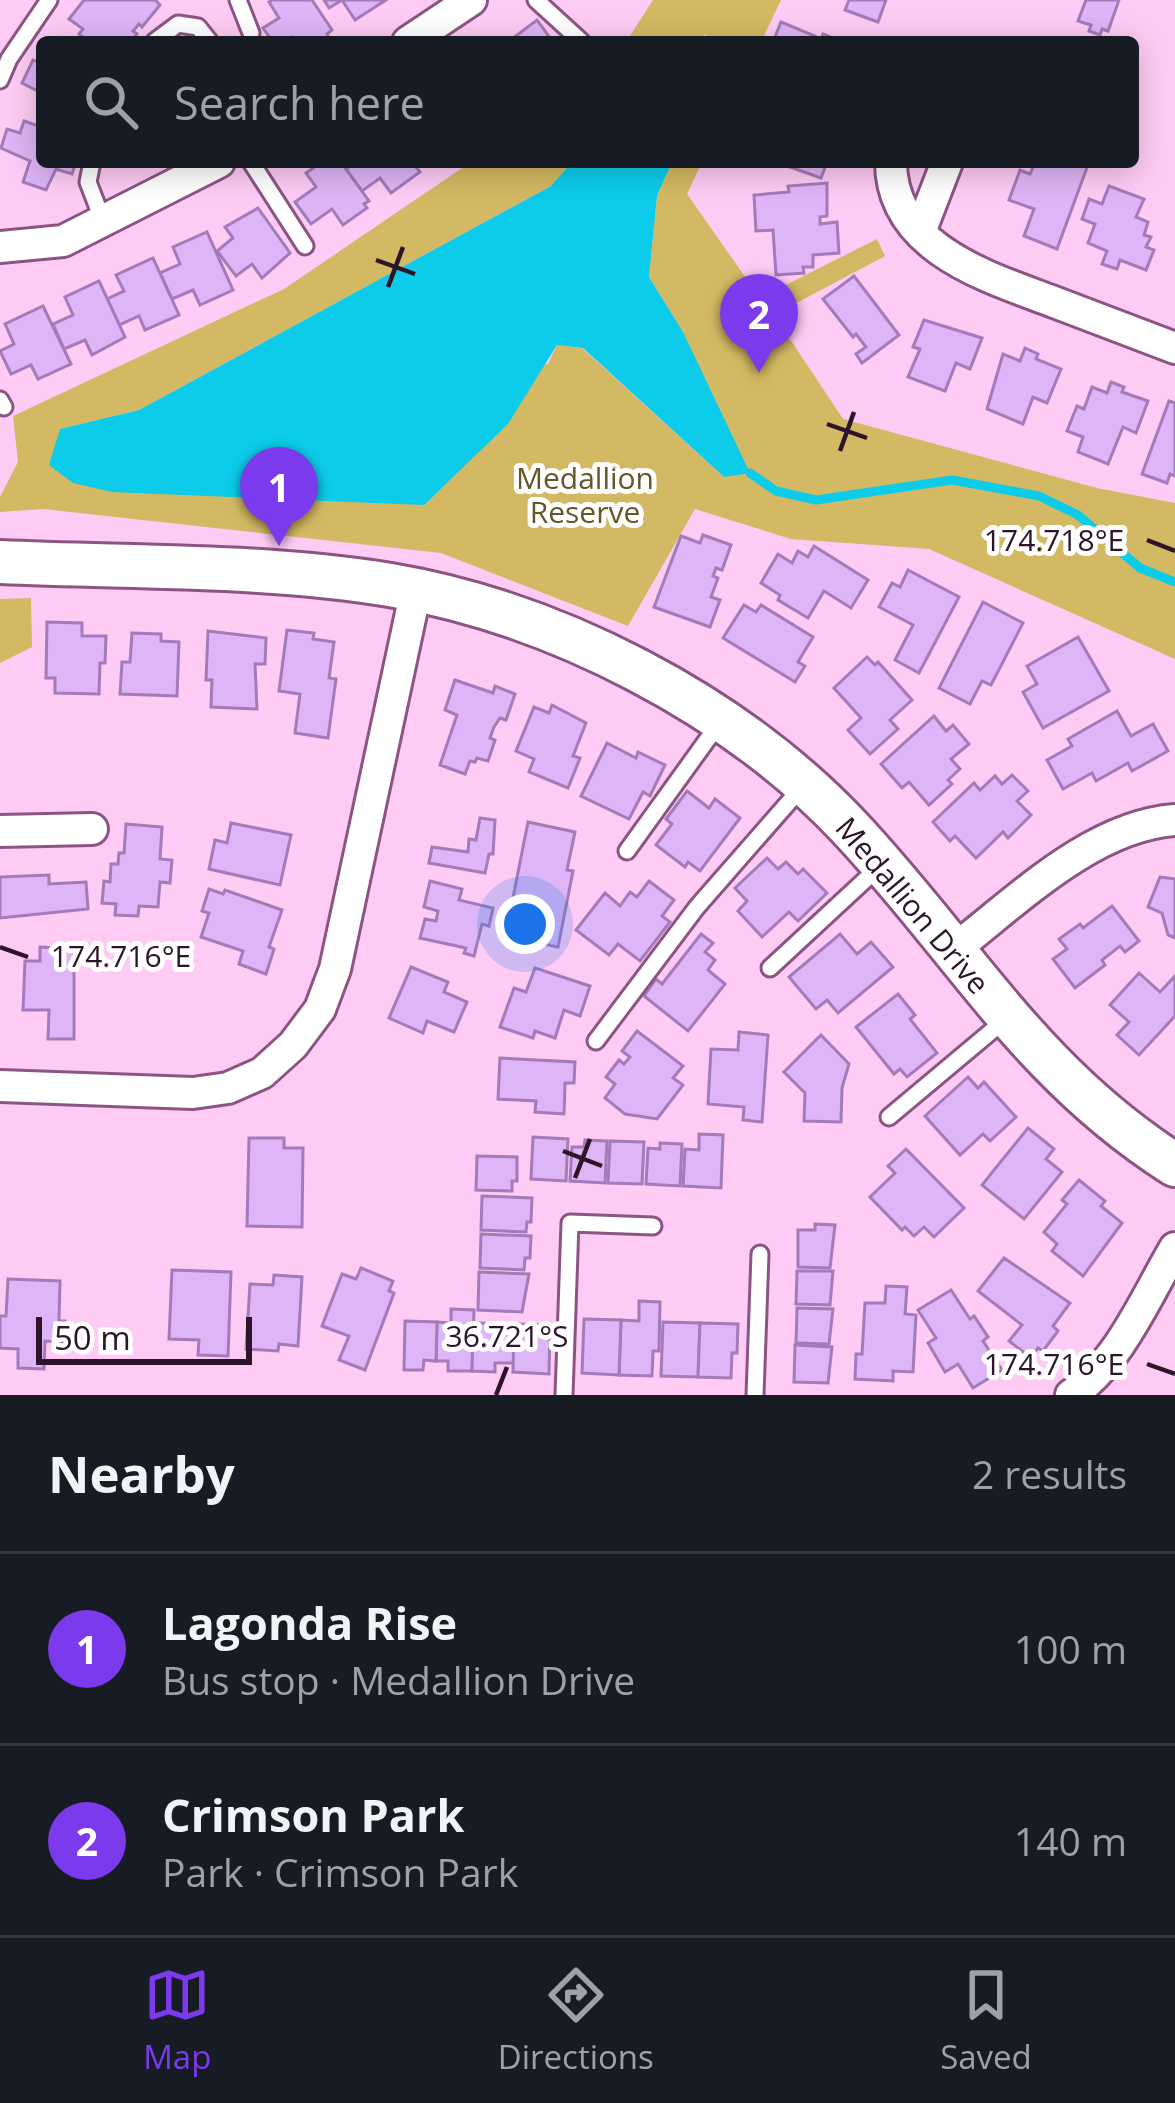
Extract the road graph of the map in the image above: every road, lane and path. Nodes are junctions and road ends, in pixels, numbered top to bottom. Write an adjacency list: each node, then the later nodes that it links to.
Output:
1 (49, 0): 10 (lane)
2 (238, 0): 5 (lane)
3 (471, 0): 8 (street)
4 (536, 0): 9 (lane)
5 (251, 33)
6 (162, 36): 7 (lane)
7 (205, 36)
8 (417, 36)
9 (575, 36)
10 (0, 80)
11 (91, 168): 16 (lane)
12 (207, 168): 16 (street)
13 (255, 168): 18 (lane)
14 (892, 168): 17 (street)
15 (944, 168): 17 (street)
16 (103, 221): 19 (street)
17 (920, 232): 20 (street)
18 (305, 246)
19 (0, 247)
20 (1175, 348)
21 (0, 562): 22 (street, Medallion Drive)
22 (416, 590): 23 (street, Medallion Drive); 34 (street)
23 (721, 721): 24 (street, Medallion Drive); 28 (lane)
24 (804, 785): 29 (street, Medallion Drive); 33 (lane)
25 (1175, 820): 30 (street)
26 (92, 829): 27 (street)
27 (0, 831)
28 (627, 851)
29 (883, 864): 30 (street, Medallion Drive); 31 (lane)
30 (952, 951): 32 (street, Medallion Drive)
31 (770, 968)
32 (1007, 1019): 35 (lane); 36 (street, Medallion Drive)
33 (596, 1041)
34 (0, 1085)
35 (889, 1118)
36 (1175, 1165)
37 (653, 1226): 40 (lane)
38 (1175, 1248): 42 (street)
39 (760, 1254): 41 (lane)
40 (564, 1395)
41 (754, 1395)
42 (1070, 1395)

